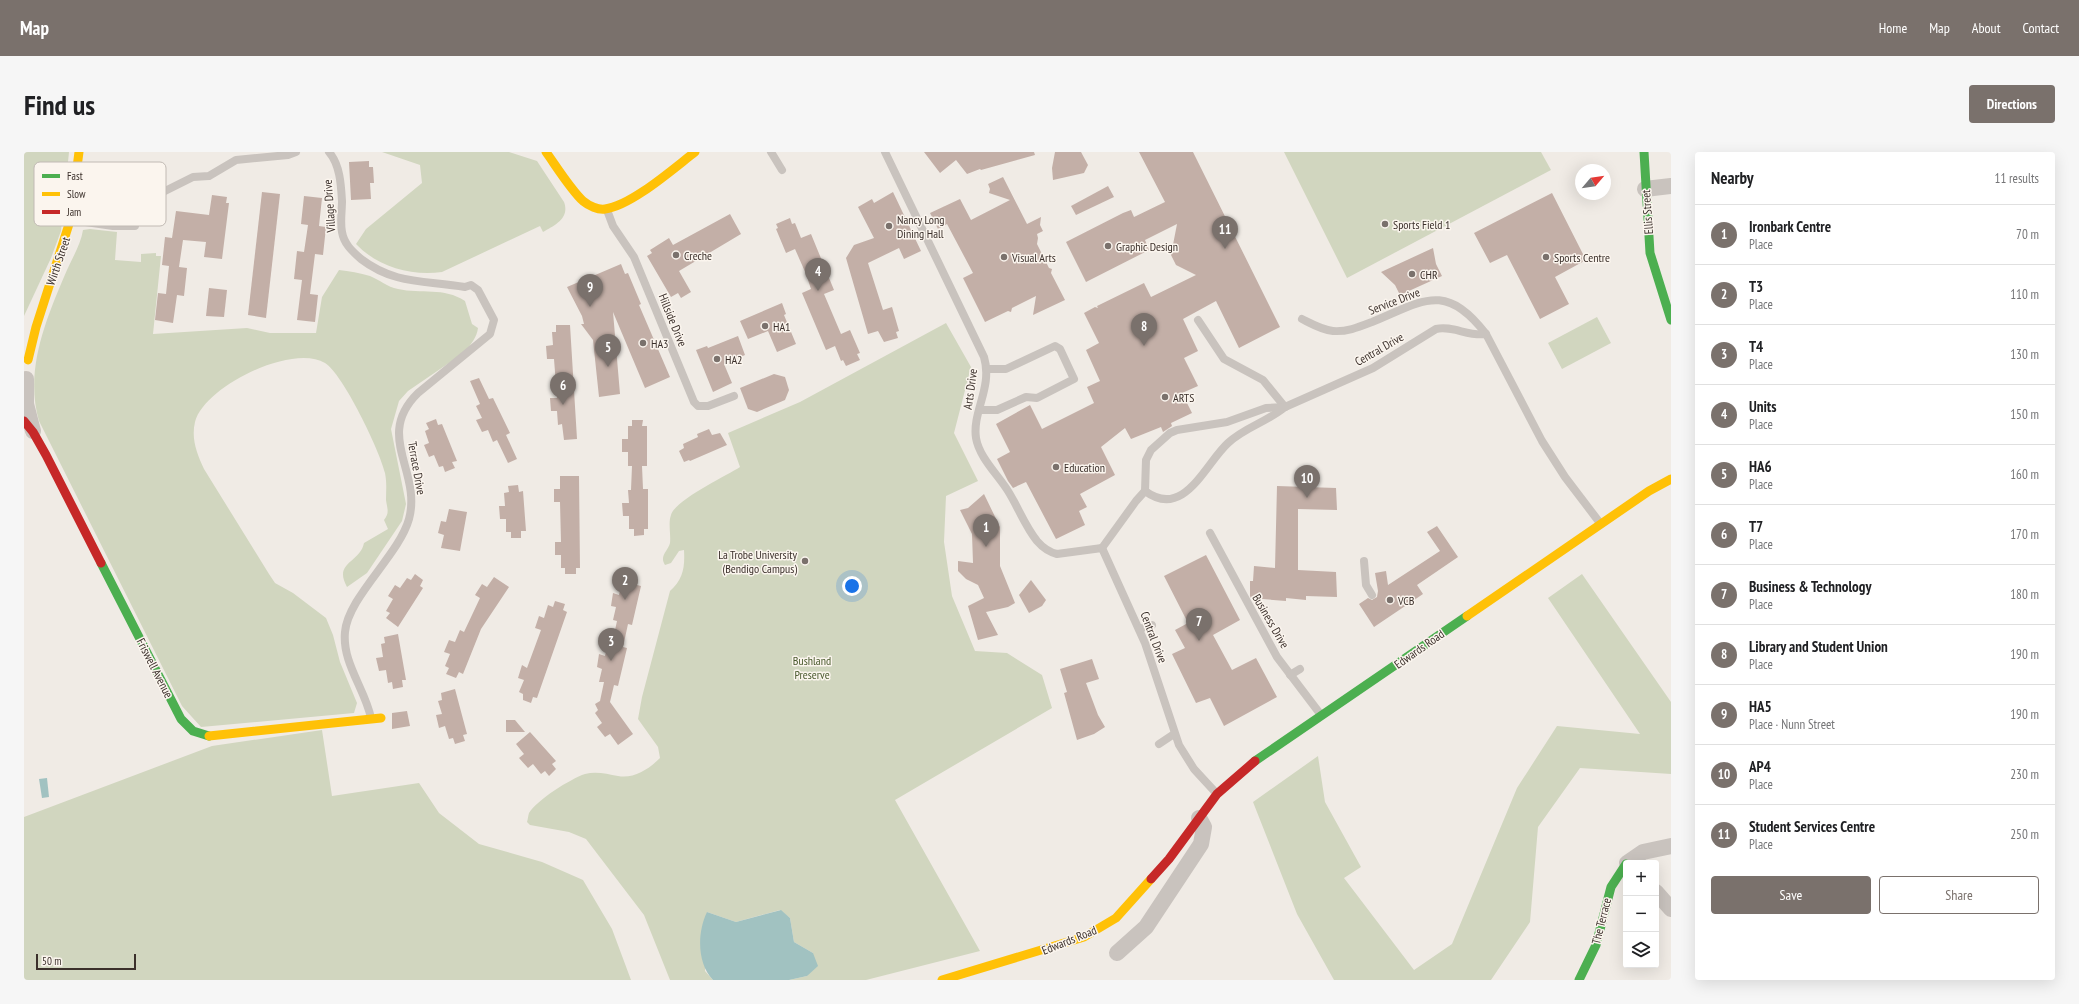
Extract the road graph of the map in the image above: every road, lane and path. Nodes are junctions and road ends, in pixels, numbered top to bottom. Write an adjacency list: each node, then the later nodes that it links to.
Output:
1 (79, 152): 10 (street, Wirth Street)
2 (296, 152): 13 (lane)
3 (329, 152): 20 (lane, Village Drive)
4 (546, 152): 14 (street)
5 (695, 152): 14 (street)
6 (770, 152): 11 (lane)
7 (885, 152): 27 (lane, Arts Drive)
8 (1644, 152): 12 (street, Ellis Street)
9 (1655, 152): 12 (street, Ellis Street)
10 (78, 162)
11 (782, 170)
12 (1658, 187): 18 (street, Ellis Street)
13 (166, 191)
14 (606, 210): 29 (lane, Hillside Drive)
15 (69, 226): 19 (street, Wirth Street)
16 (113, 226): 17 (lane)
17 (135, 226)
18 (1657, 270): 23 (street, Ellis Street)
19 (44, 299): 24 (street, Wirth Street); 26 (street, Wirth Street)
20 (492, 313): 48 (lane, Terrace Drive)
21 (1302, 319): 25 (lane, Service Drive)
22 (1198, 320): 30 (lane)
23 (1671, 320)
24 (24, 325)
25 (1486, 334): 30 (lane, Central Drive); 37 (lane, Service Drive)
26 (26, 356): 28 (street, Friswell Avenue)
27 (987, 369): 31 (lane, Arts Drive); 31 (lane)
28 (25, 382): 32 (street, Friswell Avenue)
29 (734, 396)
30 (1284, 407): 35 (lane, Central Drive); 35 (lane, Central Drive)
31 (980, 410): 39 (lane, Arts Drive)
32 (29, 427): 48 (street, Friswell Avenue)
33 (1671, 468): 36 (street, Edwards Road)
34 (1671, 480): 36 (street, Edwards Road)
35 (1145, 491): 39 (lane)
36 (1649, 491): 37 (street, Edwards Road)
37 (1601, 524): 46 (street, Edwards Road)
38 (1210, 533): 45 (lane, Business Drive)
39 (1102, 548): 43 (lane, Central Drive)
40 (1364, 561): 41 (lane)
41 (1372, 595)
42 (1152, 624): 43 (lane)
43 (1139, 629): 49 (lane, Central Drive)
44 (1300, 669): 45 (lane)
45 (1290, 675): 46 (lane, Business Drive)
46 (1322, 716): 51 (street, Edwards Road)
47 (381, 718): 48 (street, Friswell Avenue)
48 (372, 719)
49 (1174, 734): 50 (lane); 51 (lane, Central Drive)
50 (1159, 744)
51 (1217, 794): 52 (street, Edwards Road)
52 (1199, 818): 58 (street); 59 (street, Edwards Road)
53 (1671, 846): 54 (street, The Terrace)
54 (1633, 860)
55 (1623, 868): 60 (street, The Terrace)
56 (1659, 895): 57 (street)
57 (1671, 909)
58 (1117, 953)
59 (942, 980)
60 (1579, 980)

